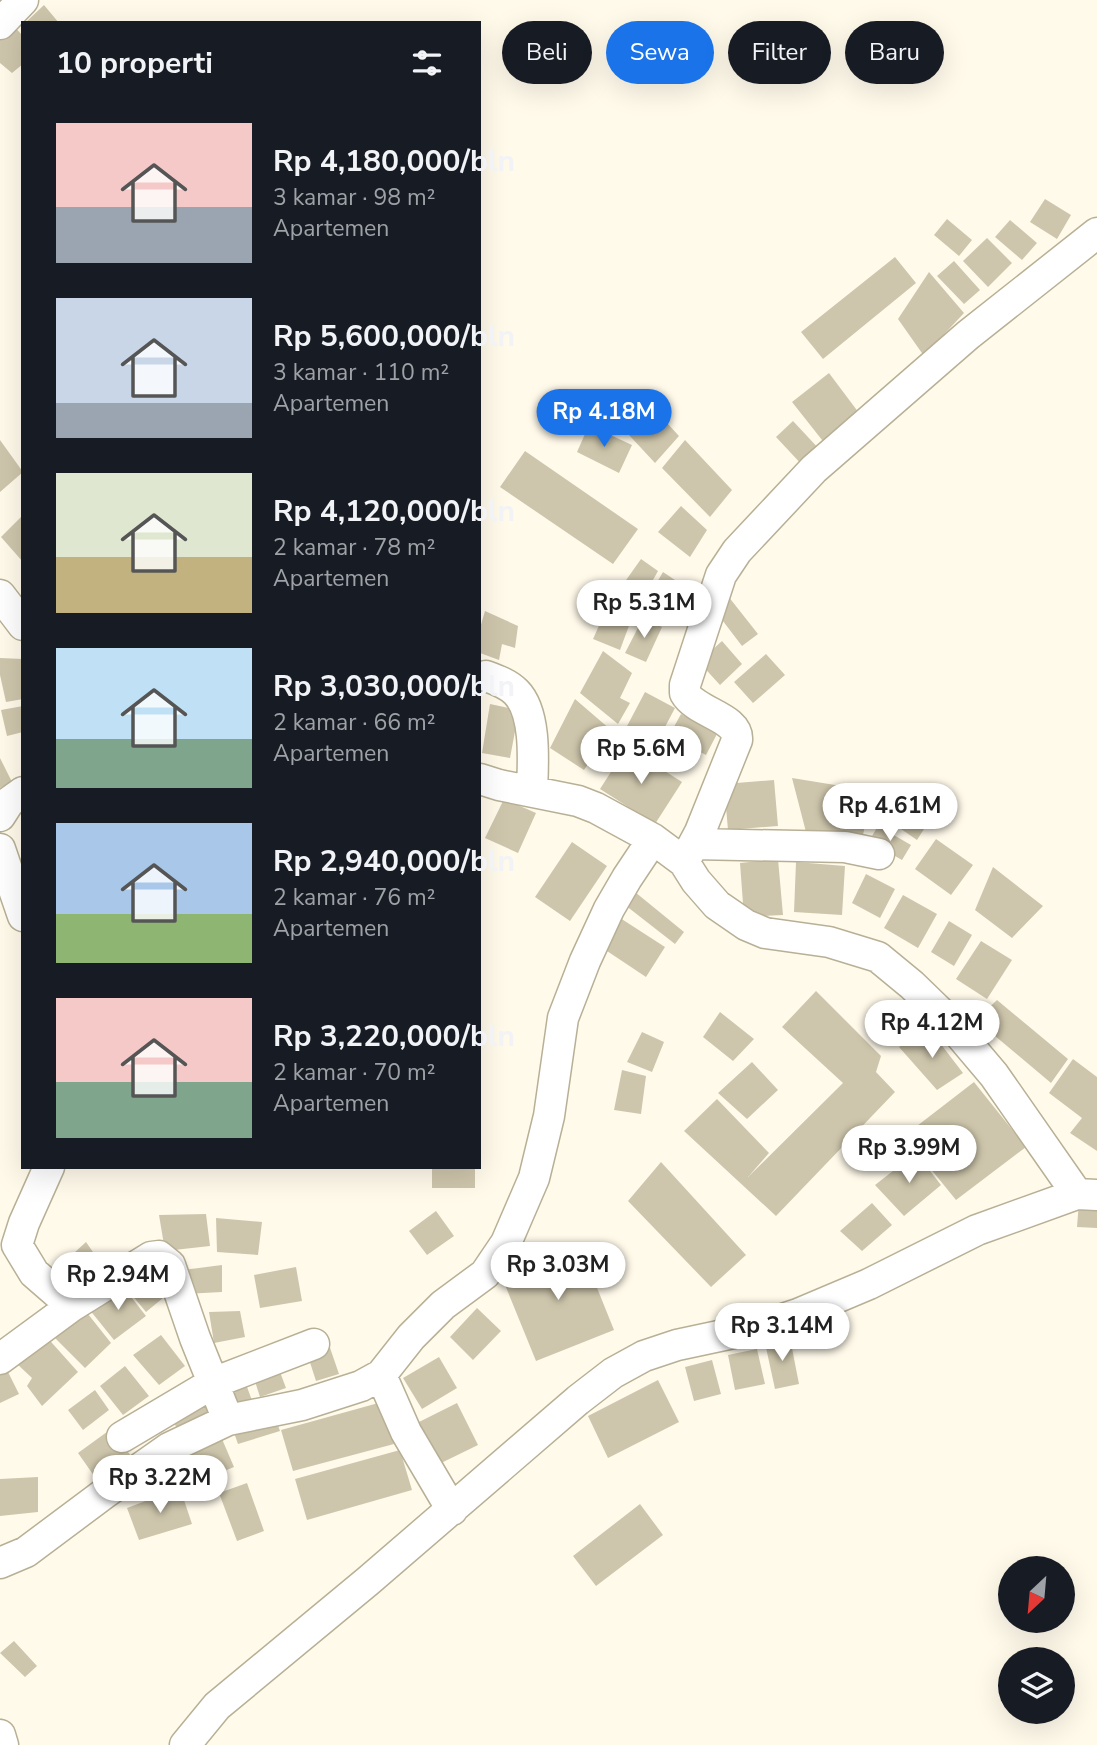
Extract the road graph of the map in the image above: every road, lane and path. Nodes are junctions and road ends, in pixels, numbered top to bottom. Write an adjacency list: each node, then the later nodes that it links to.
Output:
1 (23, 0): 2 (street)
2 (0, 24)
3 (1097, 233): 13 (street)
4 (0, 595): 5 (street)
5 (21, 622)
6 (486, 676): 8 (street)
7 (481, 779): 8 (street)
8 (532, 791): 11 (street)
9 (21, 793): 10 (street)
10 (0, 816)
11 (653, 839): 13 (street); 21 (street)
12 (0, 849): 15 (street)
13 (689, 853): 14 (street); 17 (street)
14 (879, 854)
15 (13, 904)
16 (48, 1169): 18 (street)
17 (1087, 1195): 25 (street)
18 (72, 1306): 20 (street); 22 (street)
19 (313, 1344): 22 (street)
20 (0, 1359)
21 (381, 1374): 23 (street); 25 (street)
22 (213, 1383): 23 (street); 24 (street)
23 (228, 1420): 26 (street)
24 (122, 1437)
25 (452, 1510): 29 (street)
26 (0, 1563)
27 (0, 1735): 28 (street)
28 (3, 1745)
29 (185, 1745)

